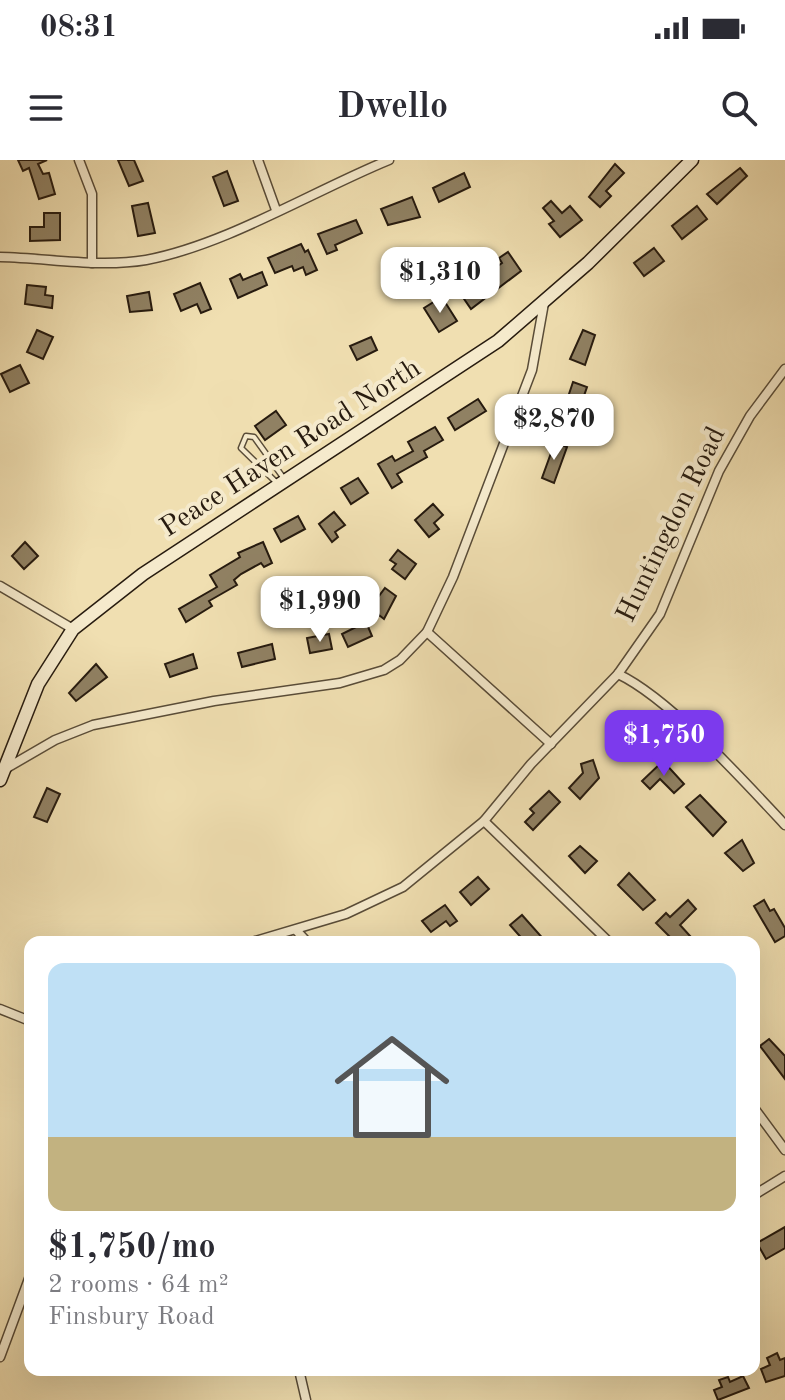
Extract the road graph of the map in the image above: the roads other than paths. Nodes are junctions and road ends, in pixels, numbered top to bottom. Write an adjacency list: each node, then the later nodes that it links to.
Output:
1 (79, 160): 7 (street)
2 (258, 160): 5 (street)
3 (389, 160): 5 (street)
4 (692, 160): 8 (main road, Peace Haven Road North)
5 (276, 210): 7 (street)
6 (0, 257): 7 (street)
7 (92, 263)
8 (544, 303): 10 (main road, Peace Haven Road North); 13 (street)
9 (785, 369): 14 (street, Huntingdon Road)
10 (283, 483): 10 (lane); 12 (main road, Peace Haven Road North)
11 (0, 586): 12 (street)
12 (73, 629): 16 (main road, Peace Haven Road North)
13 (427, 632): 15 (street); 16 (street)
14 (618, 674): 15 (street, Huntingdon Road); 18 (street)
15 (551, 744): 17 (street, Huntingdon Road)
16 (2, 775)
17 (484, 821): 19 (street, Huntingdon Road); 22 (street)
18 (785, 825)
19 (296, 930): 20 (street, Huntingdon Road); 21 (street)
20 (274, 936)
21 (302, 936)
22 (603, 936)
23 (0, 1009): 24 (street)
24 (24, 1019)
25 (760, 1116): 26 (street)
26 (785, 1150)
27 (785, 1176): 28 (street)
28 (760, 1191)
29 (24, 1292): 30 (street)
30 (0, 1357)
31 (300, 1376): 32 (street)
32 (306, 1400)

